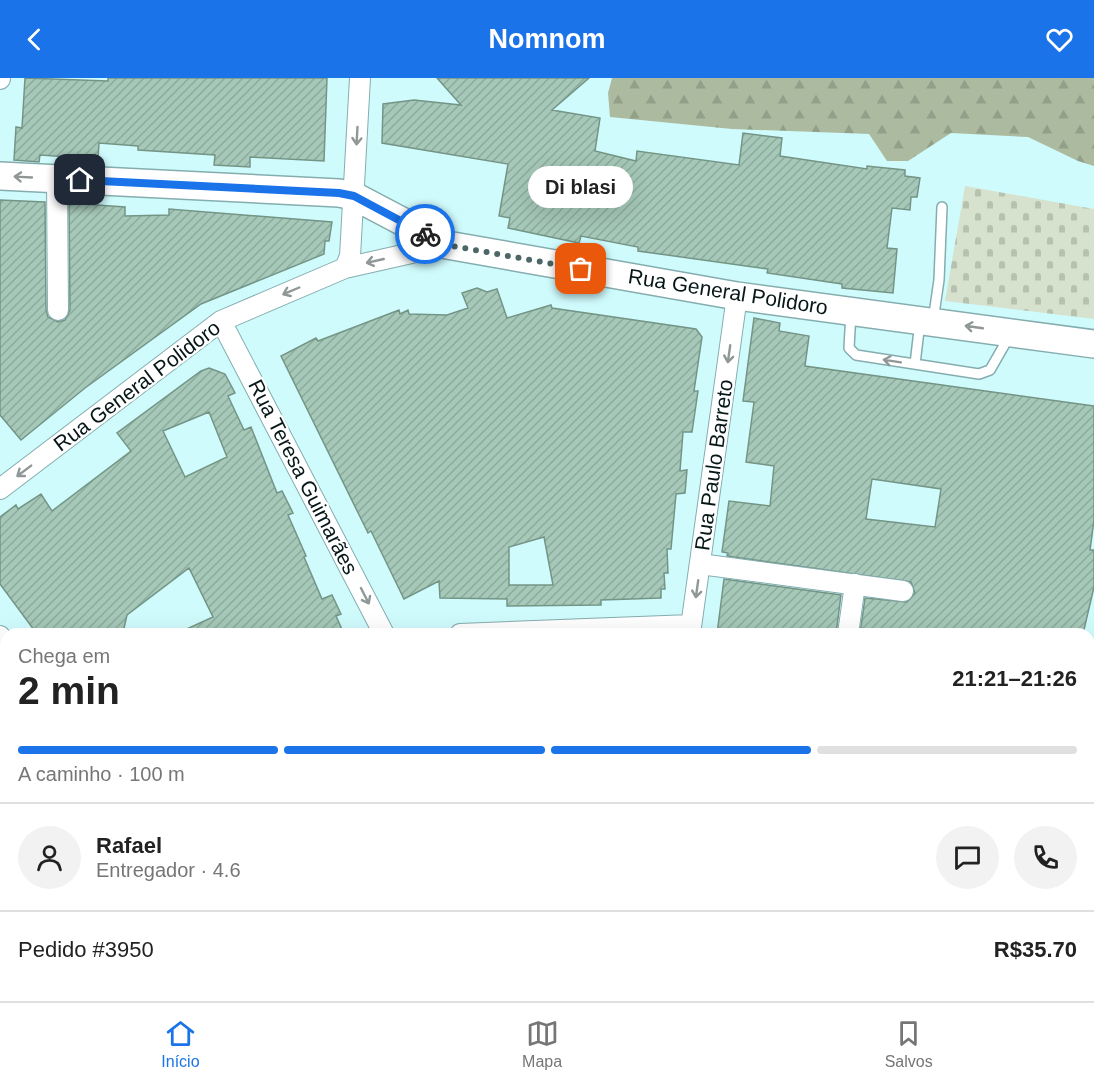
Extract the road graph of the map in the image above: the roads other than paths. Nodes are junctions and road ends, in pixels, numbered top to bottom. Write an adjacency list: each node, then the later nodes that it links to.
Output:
1 (360, 78): 4 (street, one-way to 4)
2 (0, 176): 3 (main road, one-way to 2)
3 (57, 179): 4 (main road); 9 (street)
4 (354, 196): 6 (main road); 7 (street)
5 (942, 207): 12 (lane)
6 (447, 245): 7 (street, Rua General Polidoro, one-way to 7); 8 (main road, Rua General Polidoro)
7 (345, 268): 11 (street, Rua General Polidoro, one-way to 11)
8 (737, 296): 10 (main road, Rua General Polidoro); 17 (street, Rua Paulo Barreto, one-way to 17)
9 (58, 310)
10 (851, 311): 12 (main road, Rua General Polidoro); 15 (lane, one-way to 10)
11 (221, 321): 16 (street, Rua General Polidoro, one-way to 16); 20 (street, Rua Teresa Guimarães, one-way to 20)
12 (927, 321): 13 (main road, Rua General Polidoro, one-way to 12); 15 (lane)
13 (1011, 333): 14 (main road, Rua General Polidoro); 15 (lane)
14 (1094, 344)
15 (915, 364)
16 (0, 489)
17 (700, 564): 18 (street); 21 (street, Rua Paulo Barreto, one-way to 21)
18 (855, 584): 19 (street); 22 (street)
19 (903, 591)
20 (381, 628)
21 (691, 628)
22 (849, 628)

